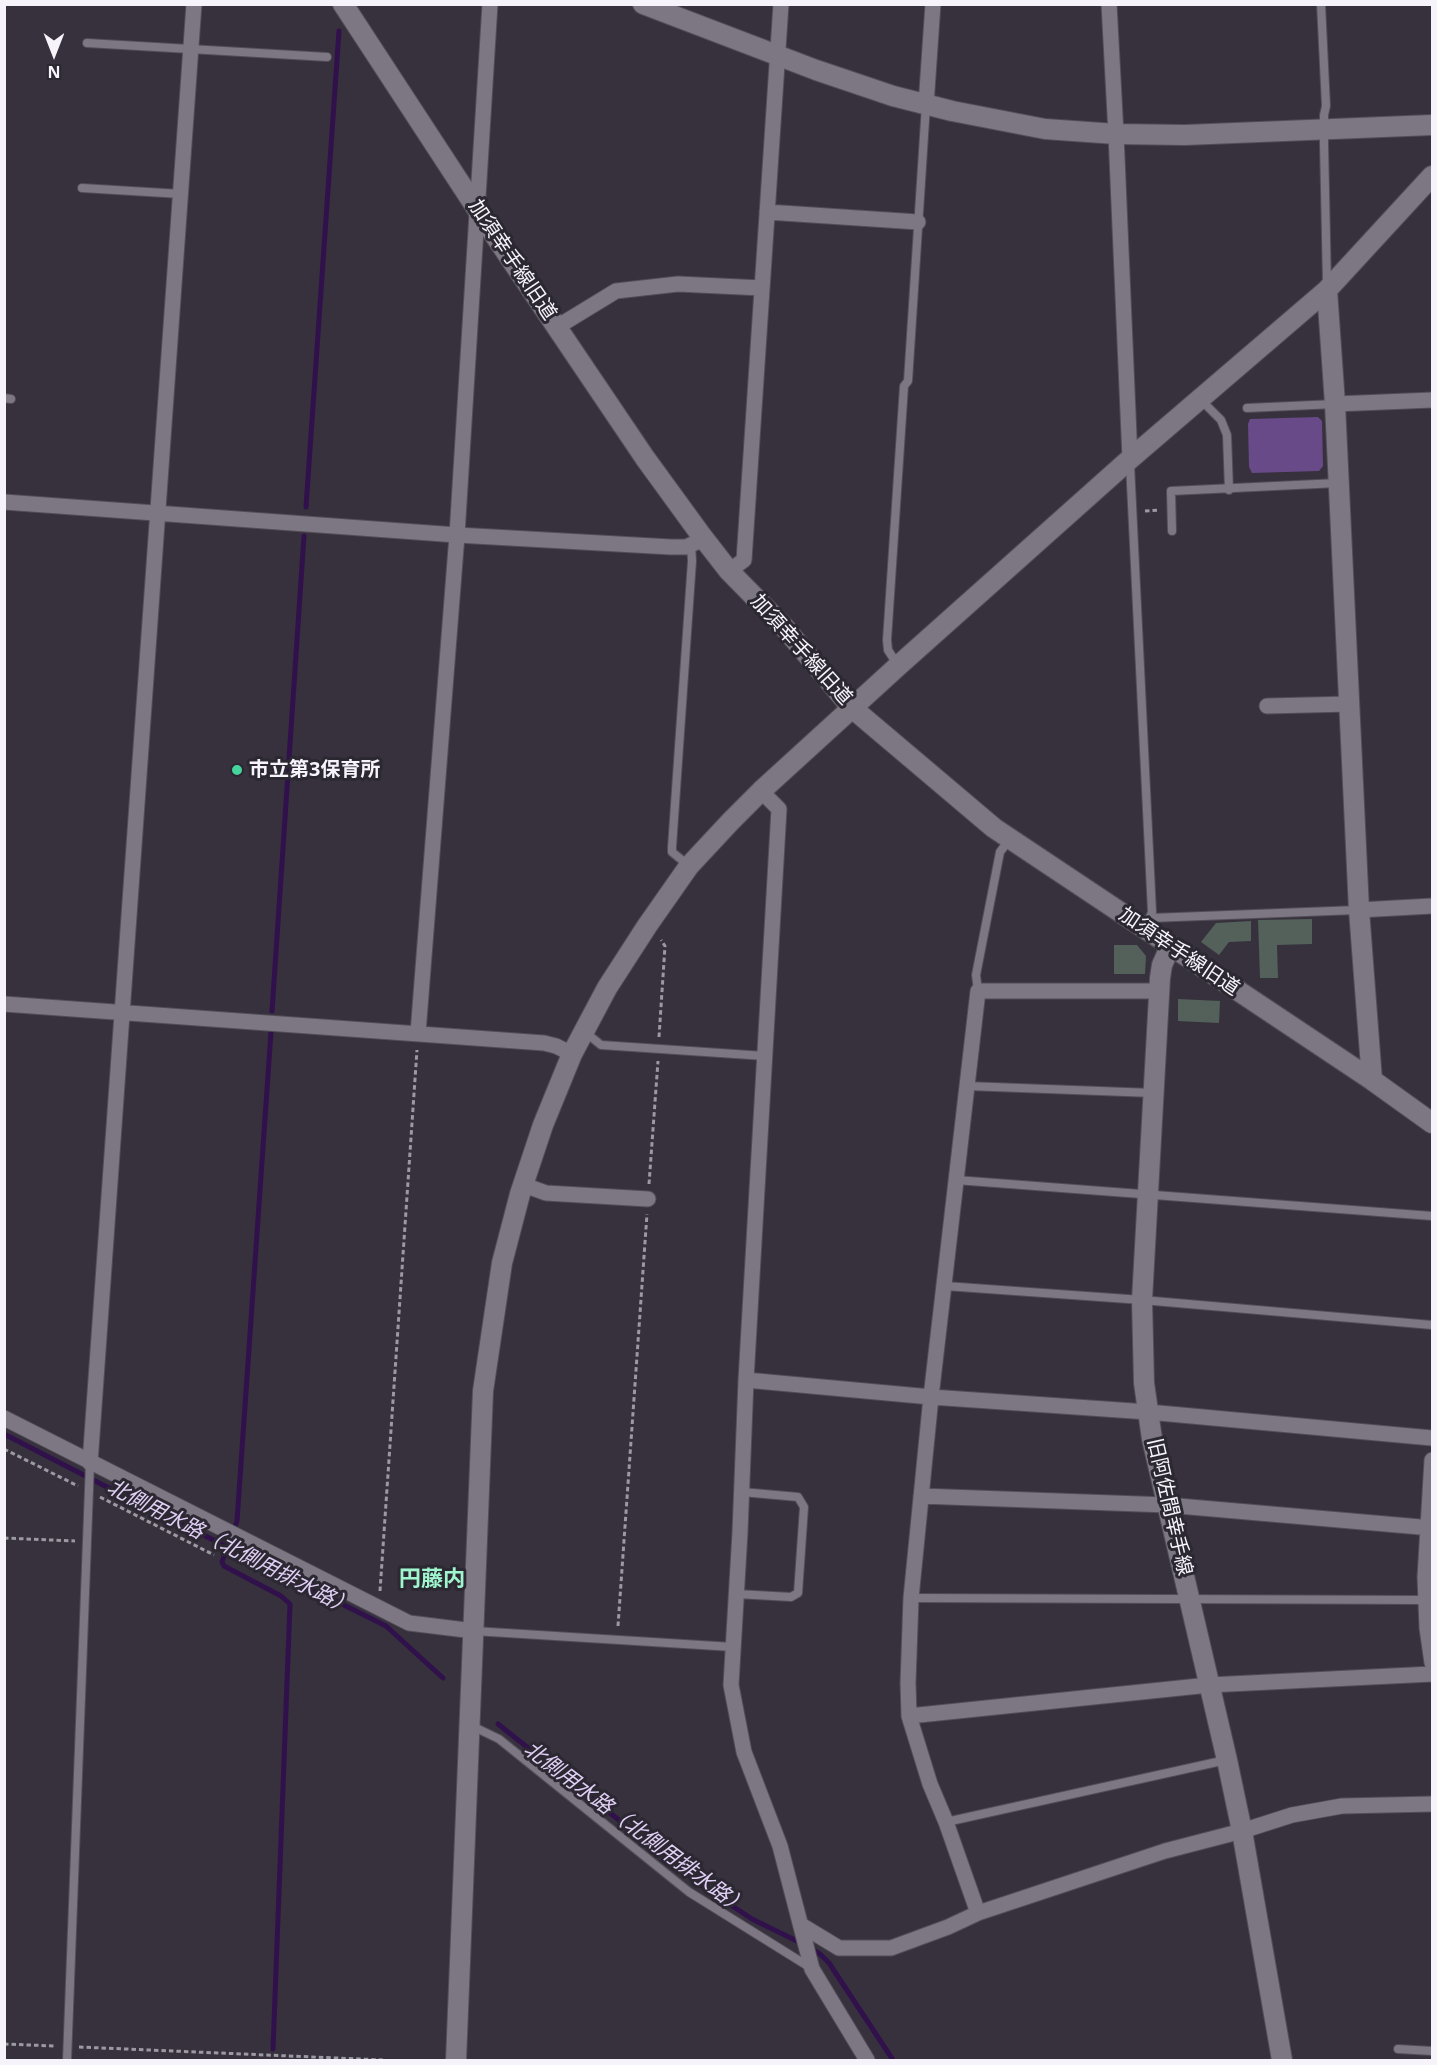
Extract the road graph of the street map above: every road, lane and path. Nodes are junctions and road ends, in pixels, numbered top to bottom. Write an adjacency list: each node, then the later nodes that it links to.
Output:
1 (194, 4): 10 (street)
2 (344, 4): 20 (street, 加須幸手線旧道)
3 (490, 4): 20 (street)
4 (644, 4): 11 (street)
5 (781, 4): 11 (street)
6 (933, 4): 13 (street)
7 (1109, 4): 16 (street)
8 (1321, 4): 15 (lane)
9 (87, 43): 10 (lane)
10 (192, 48): 12 (lane); 19 (street)
11 (778, 55): 13 (street); 21 (street)
12 (327, 57)
13 (926, 105): 16 (street); 22 (lane)
14 (1432, 125): 15 (street)
15 (1324, 129): 16 (street); 24 (lane)
16 (1116, 134): 30 (street)
17 (1432, 176): 24 (street)
18 (82, 188): 19 (lane)
19 (181, 194): 34 (street)
20 (477, 209): 25 (street, 加須幸手線旧道); 36 (street)
21 (767, 212): 22 (street); 23 (street)
22 (918, 222): 39 (lane)
23 (762, 288): 25 (street); 38 (street)
24 (1327, 290): 26 (street); 28 (street)
25 (557, 327): 37 (street, 加須幸手線旧道)
26 (1200, 399): 30 (street); 32 (lane)
27 (1432, 400): 28 (street)
28 (1335, 404): 29 (lane); 31 (street)
29 (1247, 408)
30 (1130, 459): 39 (street); 48 (lane)
31 (1338, 483): 32 (lane); 40 (street)
32 (1229, 490): 35 (lane)
33 (4, 502): 34 (street)
34 (157, 512): 36 (street); 54 (street)
35 (1173, 531)
36 (457, 535): 37 (street); 56 (street)
37 (696, 540): 38 (street, 加須幸手線旧道); 45 (lane)
38 (729, 571): 42 (street, 加須幸手線旧道)
39 (898, 666): 42 (street)
40 (1349, 704): 41 (street); 47 (street)
41 (1267, 706)
42 (851, 707): 43 (street); 44 (street, 加須幸手線旧道)
43 (761, 790): 45 (street); 59 (street)
44 (1010, 839): 48 (street, 加須幸手線旧道); 51 (lane)
45 (689, 866): 49 (street)
46 (1432, 906): 47 (street)
47 (1359, 910): 48 (lane); 60 (street)
48 (1148, 924): 50 (street, 加須幸手線旧道)
49 (646, 926): 55 (street); 57 (path)
50 (1170, 947): 52 (street, 旧阿佐間幸手線); 60 (street, 加須幸手線旧道)
51 (978, 991): 52 (street); 61 (street)
52 (1160, 991): 62 (street, 旧阿佐間幸手線)
53 (4, 1004): 54 (street)
54 (121, 1012): 56 (street); 79 (street)
55 (585, 1031): 57 (lane); 58 (street)
56 (418, 1034): 58 (street); 93 (path)
57 (658, 1049): 59 (lane); 67 (path)
58 (572, 1054): 65 (street)
59 (765, 1056): 72 (street)
60 (1372, 1080): 63 (street, 加須幸手線旧道)
61 (966, 1086): 62 (lane); 64 (street)
62 (1154, 1093): 66 (street, 旧阿佐間幸手線)
63 (1432, 1123)
64 (956, 1180): 66 (lane); 69 (street)
65 (524, 1185): 67 (street); 94 (street)
66 (1149, 1194): 68 (lane); 70 (street, 旧阿佐間幸手線)
67 (648, 1199): 95 (path)
68 (1432, 1216)
69 (945, 1287): 70 (lane); 73 (street)
70 (1142, 1300): 71 (lane); 74 (street, 旧阿佐間幸手線)
71 (1432, 1325)
72 (746, 1380): 73 (street); 81 (street)
73 (931, 1398): 74 (street); 82 (street)
74 (1148, 1412): 76 (street); 83 (street, 旧阿佐間幸手線)
75 (4, 1418): 79 (street)
76 (1432, 1437)
77 (4, 1449): 80 (path)
78 (1432, 1460): 85 (street)
79 (90, 1462): 87 (lane); 93 (street)
80 (58, 1477)
81 (742, 1492): 89 (street); 89 (lane)
82 (921, 1496): 83 (street); 90 (street)
83 (1167, 1505): 85 (street); 91 (street, 旧阿佐間幸手線)
84 (119, 1507): 88 (path)
85 (1430, 1528): 92 (street)
86 (4, 1538): 87 (path)
87 (86, 1542): 110 (lane)
88 (214, 1555)
89 (737, 1594): 96 (street)
90 (911, 1599): 91 (lane); 100 (street)
91 (1190, 1599): 92 (lane); 99 (street, 旧阿佐間幸手線)
92 (1426, 1600): 97 (street)
93 (379, 1608): 94 (street)
94 (474, 1631): 95 (lane); 101 (street)
95 (617, 1641): 96 (lane)
96 (733, 1647): 107 (street)
97 (1432, 1663)
98 (1432, 1674): 99 (street)
99 (1209, 1685): 100 (street); 102 (street, 旧阿佐間幸手線)
100 (909, 1716): 104 (street)
101 (470, 1725): 108 (lane); 115 (street)
102 (1227, 1760): 104 (lane); 105 (street, 旧阿佐間幸手線)
103 (1432, 1804): 105 (street)
104 (946, 1822): 106 (street)
105 (1242, 1831): 106 (street); 117 (street, 旧阿佐間幸手線)
106 (978, 1913): 107 (street)
107 (802, 1930): 108 (street)
108 (811, 1963): 116 (street)
109 (4, 2044): 110 (path)
110 (68, 2047): 113 (lane); 114 (path)
111 (1398, 2049): 112 (lane)
112 (1432, 2051)
113 (67, 2061)
114 (383, 2061)
115 (456, 2061)
116 (867, 2061)
117 (1282, 2061)

